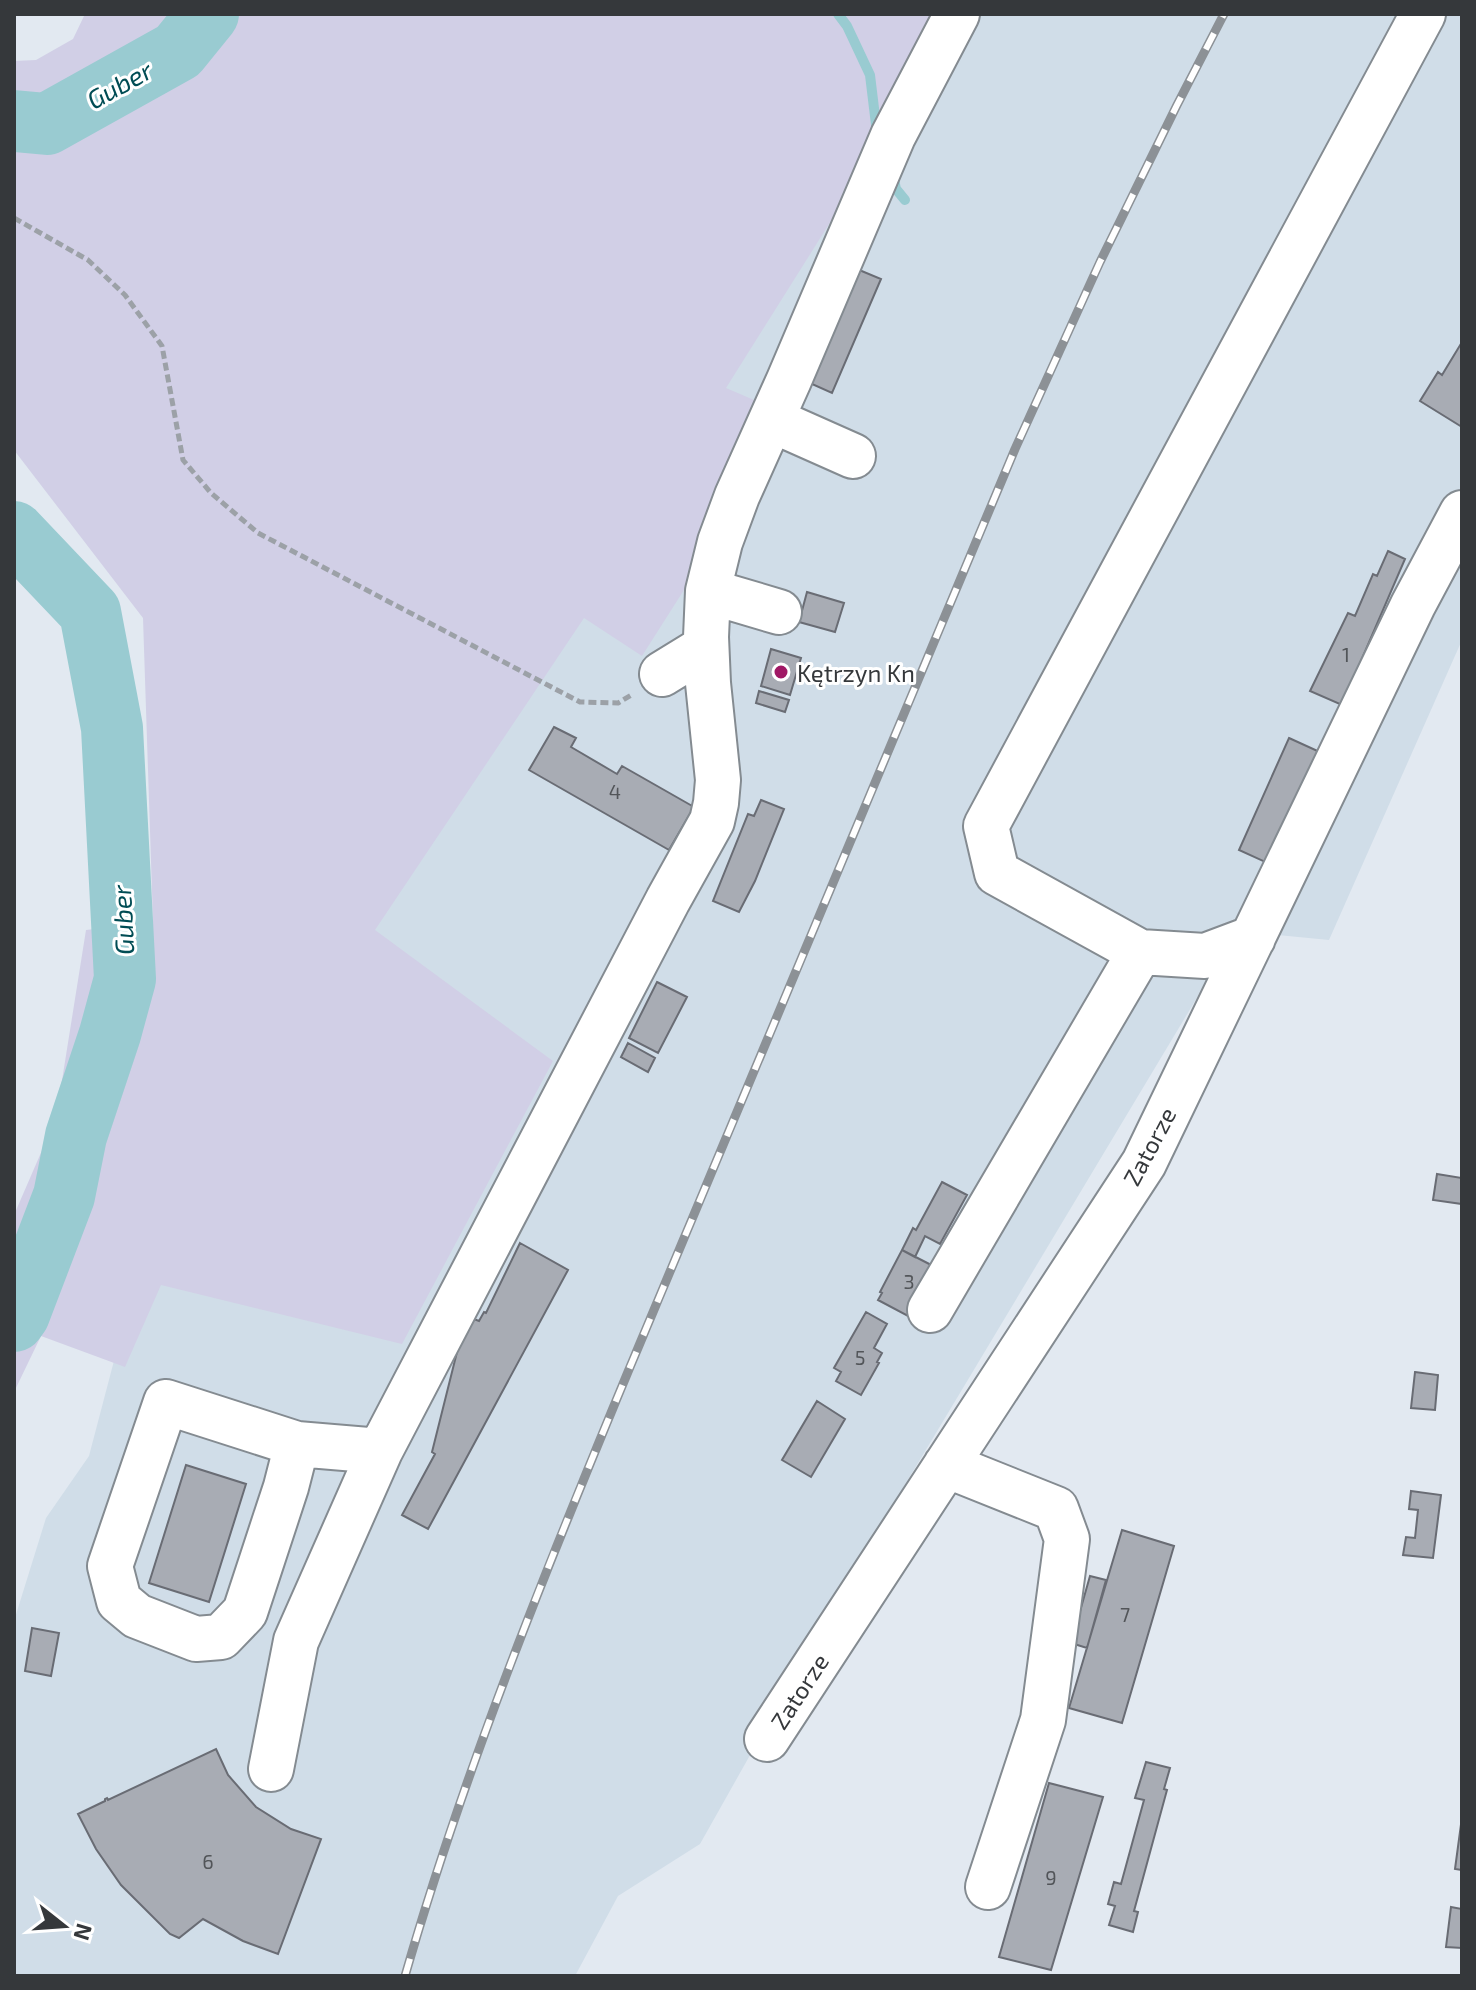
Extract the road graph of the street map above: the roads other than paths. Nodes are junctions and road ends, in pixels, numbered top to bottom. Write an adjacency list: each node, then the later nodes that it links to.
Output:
1 (957, 14): 3 (street)
2 (1423, 14): 11 (street)
3 (772, 420): 4 (street); 6 (street)
4 (853, 456)
5 (1462, 513): 10 (street, Zatorze)
6 (708, 591): 7 (street); 8 (street)
7 (779, 612)
8 (706, 647): 9 (street); 14 (street)
9 (662, 674)
10 (1253, 938): 11 (street); 15 (street, Zatorze)
11 (1140, 952): 12 (street)
12 (930, 1310)
13 (297, 1444): 13 (street); 14 (street)
14 (380, 1451): 17 (street)
15 (946, 1465): 16 (street, Zatorze); 18 (street)
16 (767, 1739)
17 (271, 1769)
18 (988, 1887)

